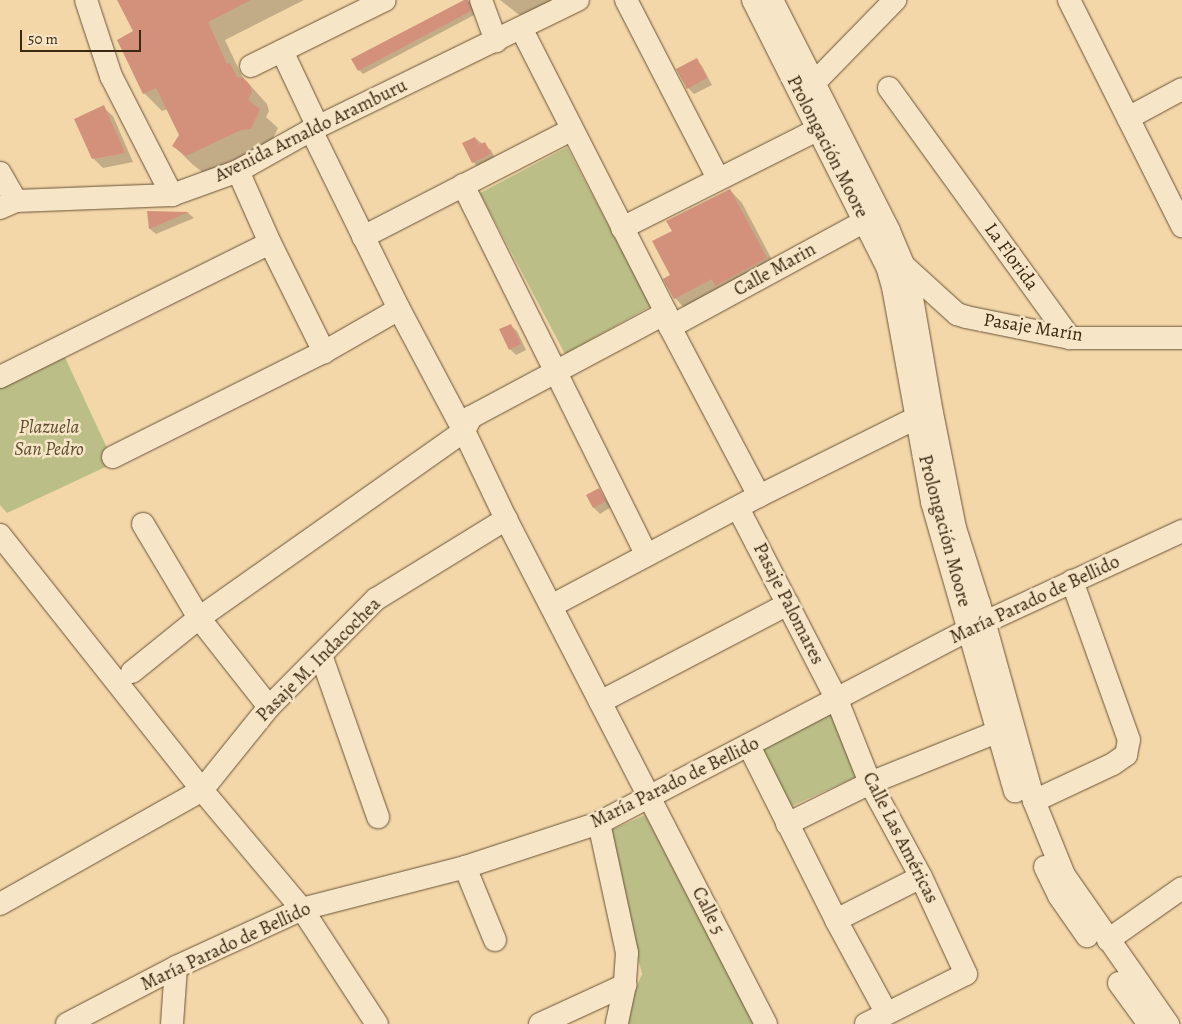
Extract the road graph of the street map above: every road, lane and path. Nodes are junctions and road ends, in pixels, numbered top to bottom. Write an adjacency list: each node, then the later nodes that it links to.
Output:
1 (86, 0): 25 (street)
2 (385, 0): 12 (street)
3 (481, 0): 11 (street)
4 (578, 0): 10 (street, Avenida Arnaldo Aramburu)
5 (626, 0): 23 (street)
6 (753, 0): 18 (street, Prolongación Moore)
7 (772, 0): 14 (street, Prolongación Moore)
8 (895, 0): 14 (street)
9 (1069, 0): 17 (street)
10 (521, 28): 11 (street, Avenida Arnaldo Aramburu); 20 (street)
11 (496, 41): 19 (street, Avenida Arnaldo Aramburu)
12 (282, 50): 13 (street); 19 (street, Calle 5)
13 (251, 66)
14 (815, 82): 18 (street, Prolongación Moore)
15 (890, 88): 36 (street, La Florida)
16 (1182, 88): 17 (street)
17 (1128, 118): 28 (street)
18 (826, 126): 23 (street); 27 (street, Prolongación Moore)
19 (315, 129): 21 (street, Avenida Arnaldo Aramburu); 30 (street, Calle 5)
20 (571, 130): 24 (street); 29 (street)
21 (238, 171): 25 (street, Avenida Arnaldo Aramburu); 31 (street)
22 (0, 173): 26 (street)
23 (718, 178): 29 (street)
24 (463, 185): 30 (street); 38 (street)
25 (172, 195): 26 (street, Avenida Arnaldo Aramburu)
26 (8, 204)
27 (872, 217): 32 (street, Prolongación Moore); 34 (street, Calle Marin)
28 (1182, 226)
29 (622, 228): 34 (street)
30 (363, 237): 33 (street, Calle 5)
31 (270, 243): 37 (street); 39 (street)
32 (895, 266): 36 (street, Pasaje Marín); 40 (street, Prolongación Moore)
33 (399, 309): 37 (street); 41 (street, Calle 5)
34 (668, 320): 38 (street, Calle Marin); 43 (street)
35 (1182, 337): 36 (street, Pasaje Marín)
36 (1070, 338)
37 (324, 352): 42 (street)
38 (558, 372): 41 (street, Calle Marin); 49 (street)
39 (0, 377)
40 (924, 416): 43 (street); 54 (street, Prolongación Moore)
41 (464, 431): 45 (street, Calle 5); 53 (street, Calle Marin)
42 (113, 456)
43 (759, 496): 44 (street)
44 (738, 508): 49 (street); 51 (street, Pasaje Palomares)
45 (506, 519): 52 (street, Calle 5); 55 (street, Pasaje M. Indacochea)
46 (143, 524): 53 (street)
47 (1182, 531): 50 (street, María Parado de Bellido)
48 (0, 535): 63 (street)
49 (648, 555): 52 (street)
50 (1072, 581): 54 (street, María Parado de Bellido); 65 (street)
51 (788, 604): 57 (street, Pasaje Palomares); 58 (street)
52 (551, 606): 58 (street, Calle 5)
53 (198, 618): 56 (street, Calle Marin); 59 (street)
54 (977, 626): 57 (street, María Parado de Bellido); 60 (street, Prolongación Moore); 65 (street, Prolongación Moore)
55 (321, 655): 59 (street, Pasaje M. Indacochea); 66 (street)
56 (132, 672)
57 (837, 700): 61 (street, María Parado de Bellido); 62 (street, Calle Las Américas)
58 (600, 702): 64 (street, Calle 5)
59 (269, 707): 63 (street, Pasaje M. Indacochea)
60 (997, 732): 62 (street); 87 (street, Prolongación Moore)
61 (749, 746): 64 (street, María Parado de Bellido); 68 (street)
62 (870, 783): 68 (street); 70 (street, Calle Las Américas)
63 (202, 790): 72 (street); 73 (street)
64 (650, 798): 67 (street, María Parado de Bellido); 85 (street, Calle 5)
65 (1034, 801): 76 (street, Prolongación Moore)
66 (378, 817)
67 (599, 823): 69 (street, María Parado de Bellido); 78 (street)
68 (787, 824): 74 (street)
69 (465, 867): 73 (street, María Parado de Bellido); 75 (street)
70 (922, 877): 74 (street); 79 (street, Calle Las Américas)
71 (1182, 888): 76 (street)
72 (0, 904)
73 (302, 909): 77 (street, María Parado de Bellido); 82 (street)
74 (836, 920): 79 (street)
75 (495, 940)
76 (1108, 940): 88 (street, Prolongación Moore)
77 (176, 967): 80 (street, María Parado de Bellido); 81 (street)
78 (625, 985): 83 (street); 84 (street)
79 (886, 1012): 86 (street)
80 (66, 1024)
81 (172, 1024)
82 (377, 1024)
83 (540, 1024)
84 (617, 1024)
85 (766, 1024)
86 (866, 1024)
87 (1149, 1024)
88 (1168, 1024)

